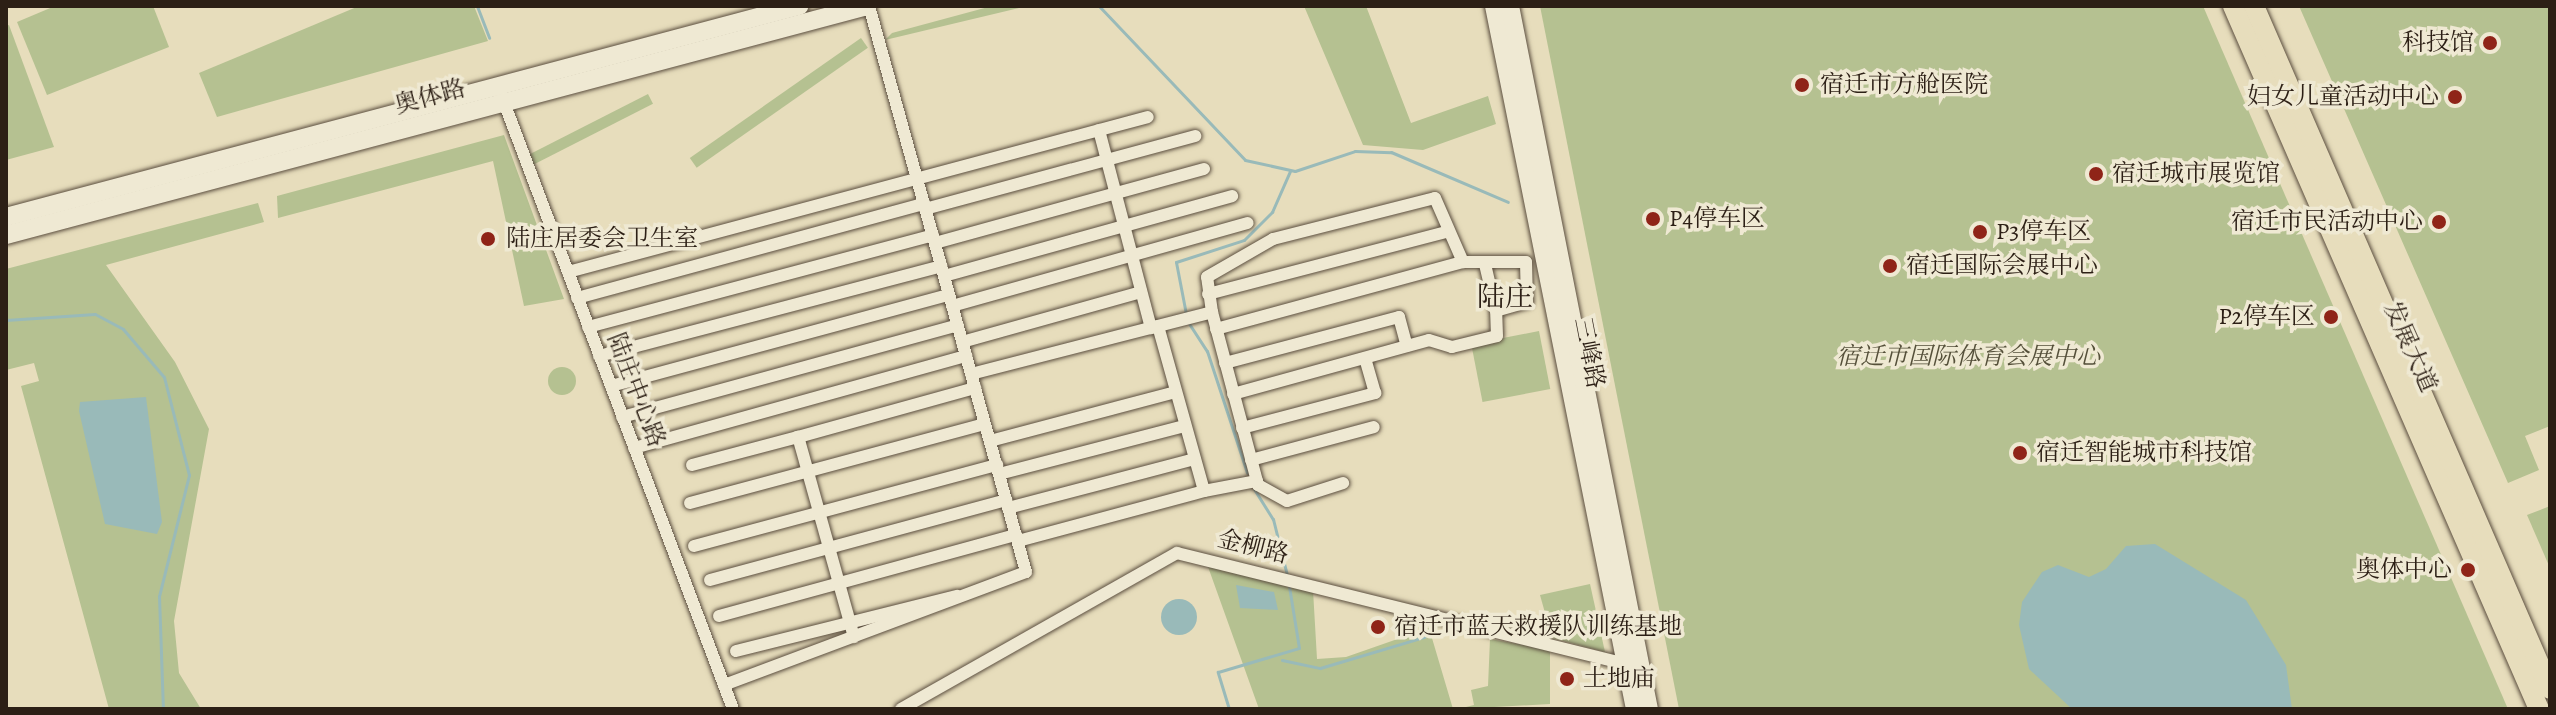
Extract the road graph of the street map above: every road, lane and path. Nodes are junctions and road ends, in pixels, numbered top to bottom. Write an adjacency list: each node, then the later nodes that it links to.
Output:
1 (799, 6): 7 (main road, 奥体路)
2 (868, 6): 7 (main road, 奥体路); 13 (street)
3 (1494, 6): 24 (main road, 三峰路)
4 (1510, 6): 24 (main road, 三峰路)
5 (2233, 6): 87 (main road, 发展大道)
6 (2254, 6): 82 (main road, 发展大道)
7 (501, 94): 17 (main road, 奥体路); 21 (main road, 奥体路); 28 (street, 陆庄中心路)
8 (1148, 117): 9 (street)
9 (1099, 130): 11 (street); 13 (street)
10 (1195, 136): 11 (street)
11 (1107, 160): 14 (street); 16 (street)
12 (1204, 169): 14 (street)
13 (916, 174): 16 (street); 28 (street)
14 (1116, 193): 19 (street); 22 (street)
15 (1232, 196): 19 (street)
16 (925, 207): 22 (street); 32 (street)
17 (6, 217)
18 (1248, 223): 23 (street)
19 (1124, 226): 23 (street); 27 (street)
20 (1446, 232): 25 (street); 31 (street); 31 (street)
21 (6, 235)
22 (934, 239): 27 (street); 37 (street)
23 (1132, 255): 30 (street); 33 (street)
24 (1553, 261): 29 (street); 80 (main road, 三峰路); 86 (main road, 三峰路)
25 (1463, 262): 26 (street); 39 (street)
26 (1485, 264): 29 (street); 34 (street)
27 (943, 271): 33 (street); 42 (street)
28 (568, 272): 32 (street, 陆庄中心路)
29 (1528, 272): 34 (street)
30 (1141, 292): 38 (street); 40 (street)
31 (1208, 294): 35 (street)
32 (577, 298): 37 (street, 陆庄中心路)
33 (951, 300): 36 (street); 47 (street)
34 (1496, 311): 41 (street)
35 (1212, 312): 38 (street); 39 (street)
36 (958, 325): 40 (street); 51 (street)
37 (588, 327): 42 (street, 陆庄中心路)
38 (1154, 327): 46 (street); 49 (street)
39 (1216, 329): 45 (street)
40 (962, 342): 43 (street)
41 (1407, 346): 44 (street); 45 (street)
42 (599, 356): 47 (street, 陆庄中心路)
43 (966, 356): 46 (street); 58 (street)
44 (1365, 358): 50 (street); 55 (street)
45 (1225, 363): 50 (street)
46 (971, 374): 48 (street)
47 (611, 386): 51 (street, 陆庄中心路)
48 (975, 388): 52 (street); 56 (street)
49 (1176, 392): 53 (street); 57 (street)
50 (1233, 394): 55 (street)
51 (622, 417): 58 (street, 陆庄中心路)
52 (985, 424): 57 (street); 63 (street)
53 (1185, 426): 59 (street); 62 (street)
54 (1374, 427): 60 (street)
55 (1242, 428): 60 (street)
56 (798, 437): 61 (street); 63 (street)
57 (990, 441): 62 (street)
58 (634, 448): 81 (street, 陆庄中心路)
59 (1195, 459): 66 (street); 68 (street)
60 (1251, 460): 64 (street)
61 (692, 465)
62 (998, 470): 68 (street); 69 (street)
63 (808, 471): 67 (street); 69 (street)
64 (1257, 481): 65 (street); 66 (street)
65 (1343, 483)
66 (1204, 491): 70 (street)
67 (690, 503)
68 (1007, 504): 70 (street); 72 (street)
69 (819, 512): 71 (street); 72 (street)
70 (1017, 538): 74 (street); 75 (street)
71 (694, 546)
72 (829, 548): 73 (street); 74 (street)
73 (710, 580)
74 (839, 584): 76 (street); 77 (street)
75 (960, 597): 77 (street); 78 (street)
76 (719, 616)
77 (849, 620): 78 (street); 79 (street)
78 (854, 637): 81 (street)
79 (736, 651)
80 (1626, 664): 84 (street, 金柳路); 85 (main road, 三峰路)
81 (724, 685): 83 (street, 陆庄中心路)
82 (2550, 689)
83 (733, 709)
84 (901, 709)
85 (1635, 709)
86 (1649, 709)
87 (2539, 709)

